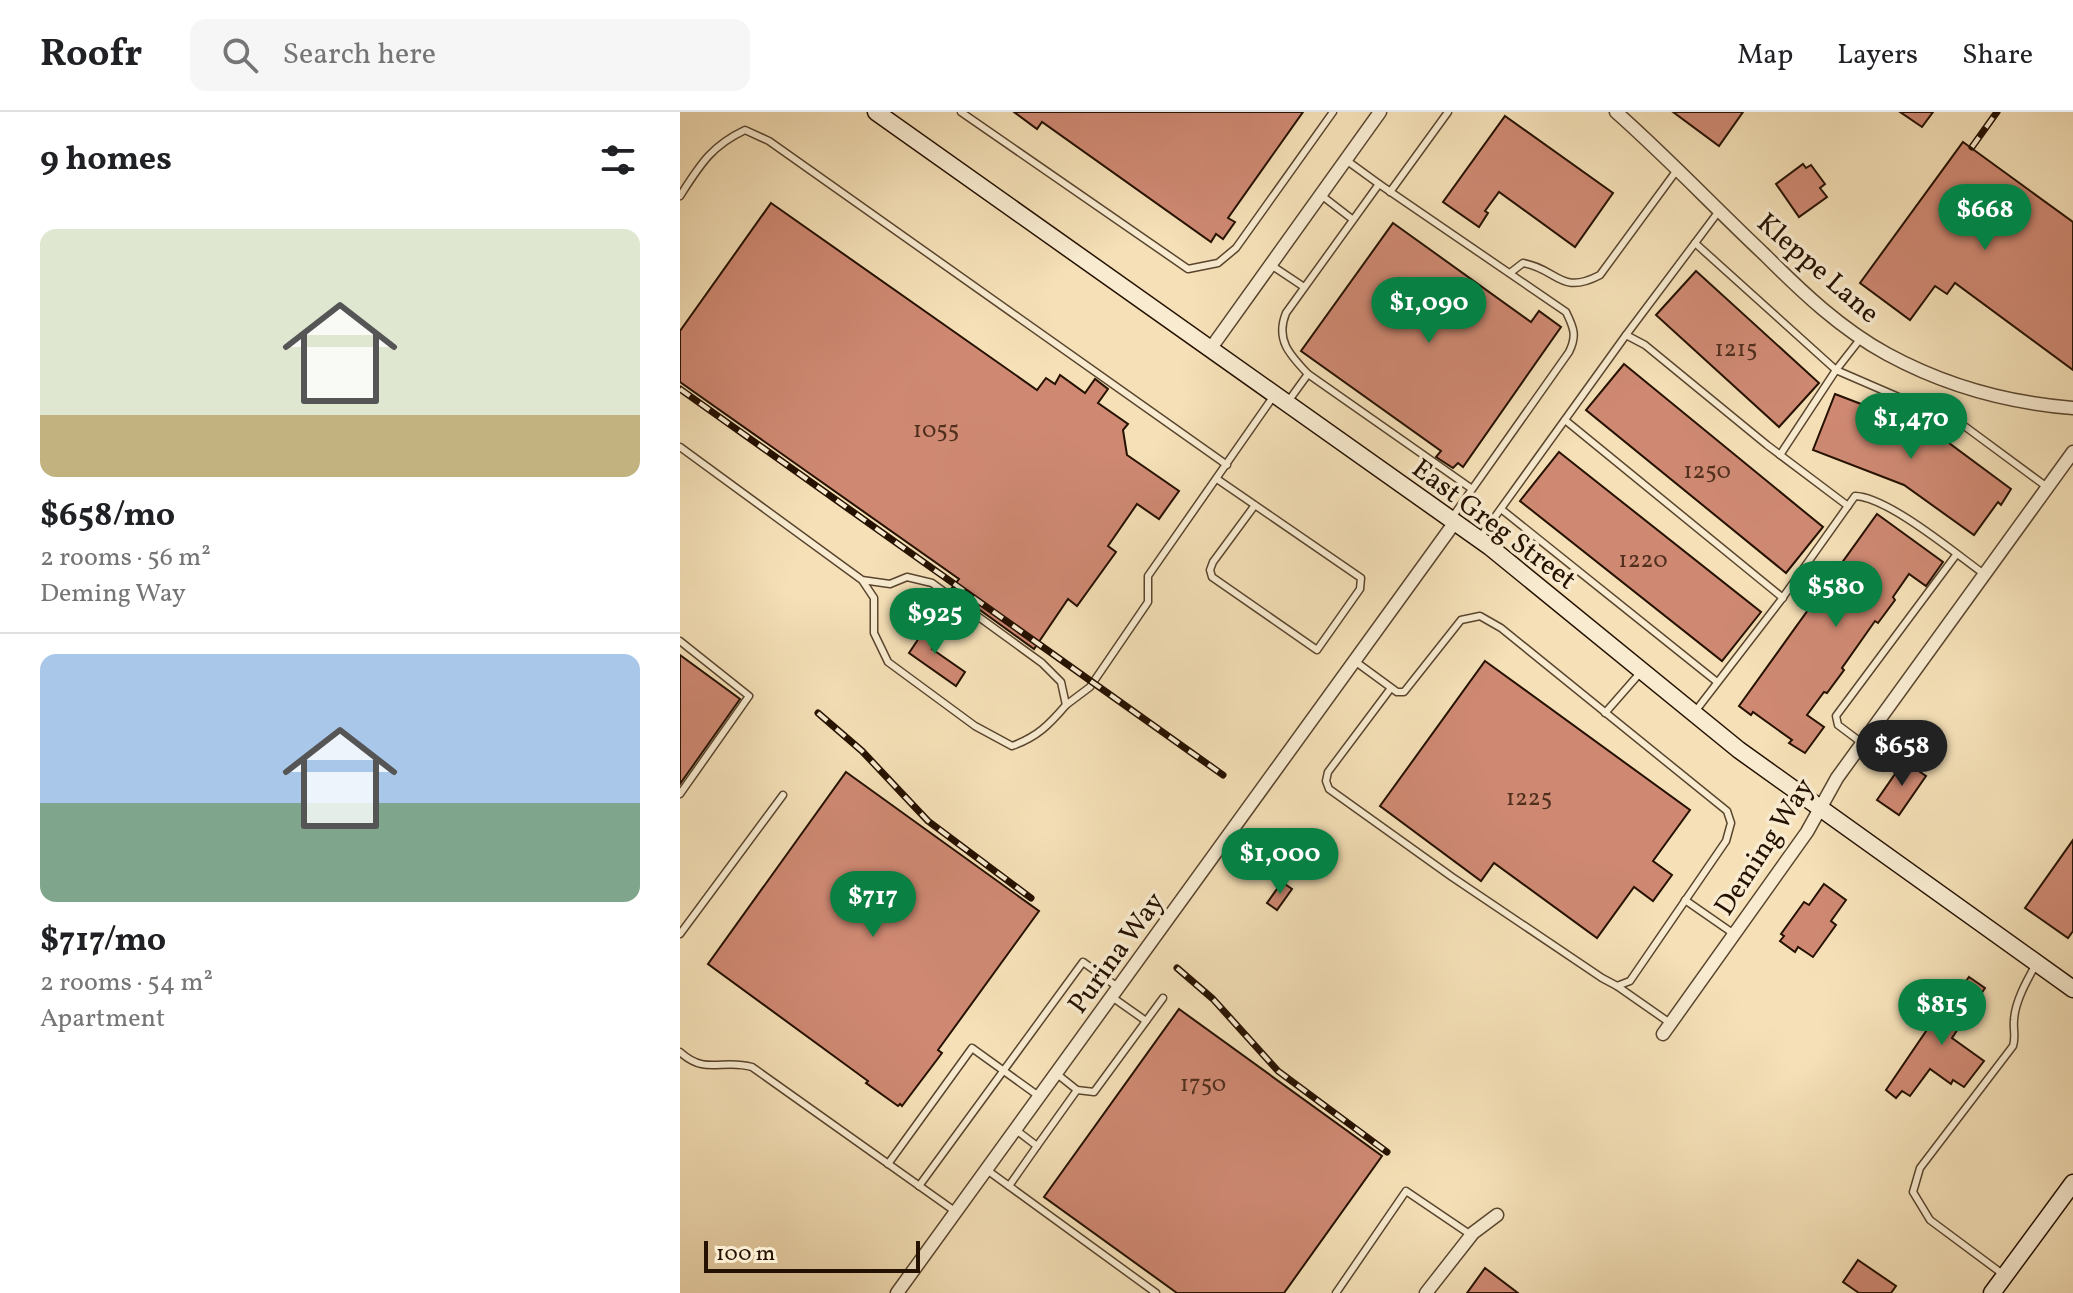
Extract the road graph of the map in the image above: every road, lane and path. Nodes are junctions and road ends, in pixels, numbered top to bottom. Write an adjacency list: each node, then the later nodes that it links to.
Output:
1 (876, 112): 21 (main road, East Greg Street)
2 (961, 112): 3 (lane)
3 (1333, 112)
4 (1380, 112): 7 (street)
5 (1448, 112): 10 (lane)
6 (1616, 112): 8 (street, Kleppe Lane)
7 (1346, 160): 9 (lane); 11 (street)
8 (1677, 170): 13 (street, Kleppe Lane); 17 (lane)
9 (1379, 184): 10 (lane); 14 (lane)
10 (1390, 192): 17 (lane)
11 (1321, 195): 14 (lane); 16 (street)
12 (680, 196): 30 (lane)
13 (1719, 211): 15 (lane); 20 (street, Kleppe Lane)
14 (1352, 219): 18 (lane)
15 (1695, 243): 19 (lane); 22 (lane)
16 (1271, 265): 18 (lane); 21 (street)
17 (1510, 273): 33 (lane)
18 (1304, 287): 23 (lane)
19 (1626, 335): 26 (lane); 29 (lane)
20 (1861, 338): 22 (lane); 25 (street, Kleppe Lane)
21 (1211, 348): 24 (main road, East Greg Street)
22 (1836, 370): 29 (lane); 32 (lane)
23 (1308, 374): 24 (lane); 33 (lane)
24 (1281, 398): 30 (lane); 37 (main road, East Greg Street)
25 (2073, 408)
26 (1565, 420): 36 (lane); 42 (lane)
27 (680, 447): 41 (lane)
28 (2073, 452): 32 (street, Deming Way)
29 (1780, 455): 35 (lane)
30 (1227, 465): 31 (lane)
31 (1217, 479): 34 (lane); 48 (lane)
32 (2048, 487): 40 (street, Deming Way)
33 (1472, 489): 37 (lane)
34 (1255, 505): 34 (lane)
35 (1848, 506): 39 (lane); 42 (lane)
36 (1501, 509): 38 (lane); 46 (lane)
37 (1453, 521): 38 (main road, East Greg Street); 44 (street, Purina Way)
38 (1479, 539): 45 (main road, East Greg Street)
39 (1956, 555): 40 (lane); 51 (lane)
40 (1984, 574): 51 (street, Deming Way)
41 (862, 580): 48 (lane); 48 (lane)
42 (1783, 598): 46 (lane)
43 (680, 641): 52 (lane)
44 (1356, 662): 47 (lane); 61 (street, Purina Way)
45 (1642, 671): 49 (lane); 50 (main road, East Greg Street)
46 (1717, 682): 50 (lane)
47 (1391, 688): 49 (lane); 59 (lane)
48 (1066, 705)
49 (1605, 713): 55 (lane)
50 (1694, 713): 54 (main road, East Greg Street)
51 (1862, 743): 54 (street, Deming Way)
52 (680, 794)
53 (783, 795): 56 (lane)
54 (1820, 807): 57 (street, Deming Way); 58 (main road, East Greg Street)
55 (1685, 900): 57 (lane); 59 (lane)
56 (680, 934)
57 (1734, 934): 64 (street, Deming Way)
58 (2036, 962): 60 (main road, East Greg Street); 80 (lane)
59 (1617, 986): 64 (lane)
60 (2073, 989)
61 (1115, 993): 63 (lane); 66 (lane); 67 (street, Purina Way)
62 (1163, 998): 63 (lane)
63 (1146, 1021): 68 (lane)
64 (1666, 1029)
65 (680, 1052): 72 (lane)
66 (1004, 1071): 69 (lane); 72 (lane); 75 (lane)
67 (1057, 1074): 68 (lane); 69 (street, Purina Way)
68 (1077, 1090): 71 (lane)
69 (1040, 1097): 70 (street, Purina Way)
70 (1016, 1130): 71 (lane); 73 (street, Purina Way)
71 (1037, 1146): 76 (lane)
72 (888, 1164): 75 (lane)
73 (987, 1170): 76 (lane); 77 (street, Purina Way)
74 (2073, 1183): 80 (main road)
75 (919, 1186): 77 (lane)
76 (1009, 1186): 82 (lane)
77 (956, 1212): 81 (street, Purina Way)
78 (1497, 1215): 79 (street)
79 (1471, 1235): 83 (lane); 84 (street)
80 (2005, 1275): 85 (main road)
81 (897, 1293)
82 (1156, 1293)
83 (1336, 1293)
84 (1426, 1293)
85 (1992, 1293)

